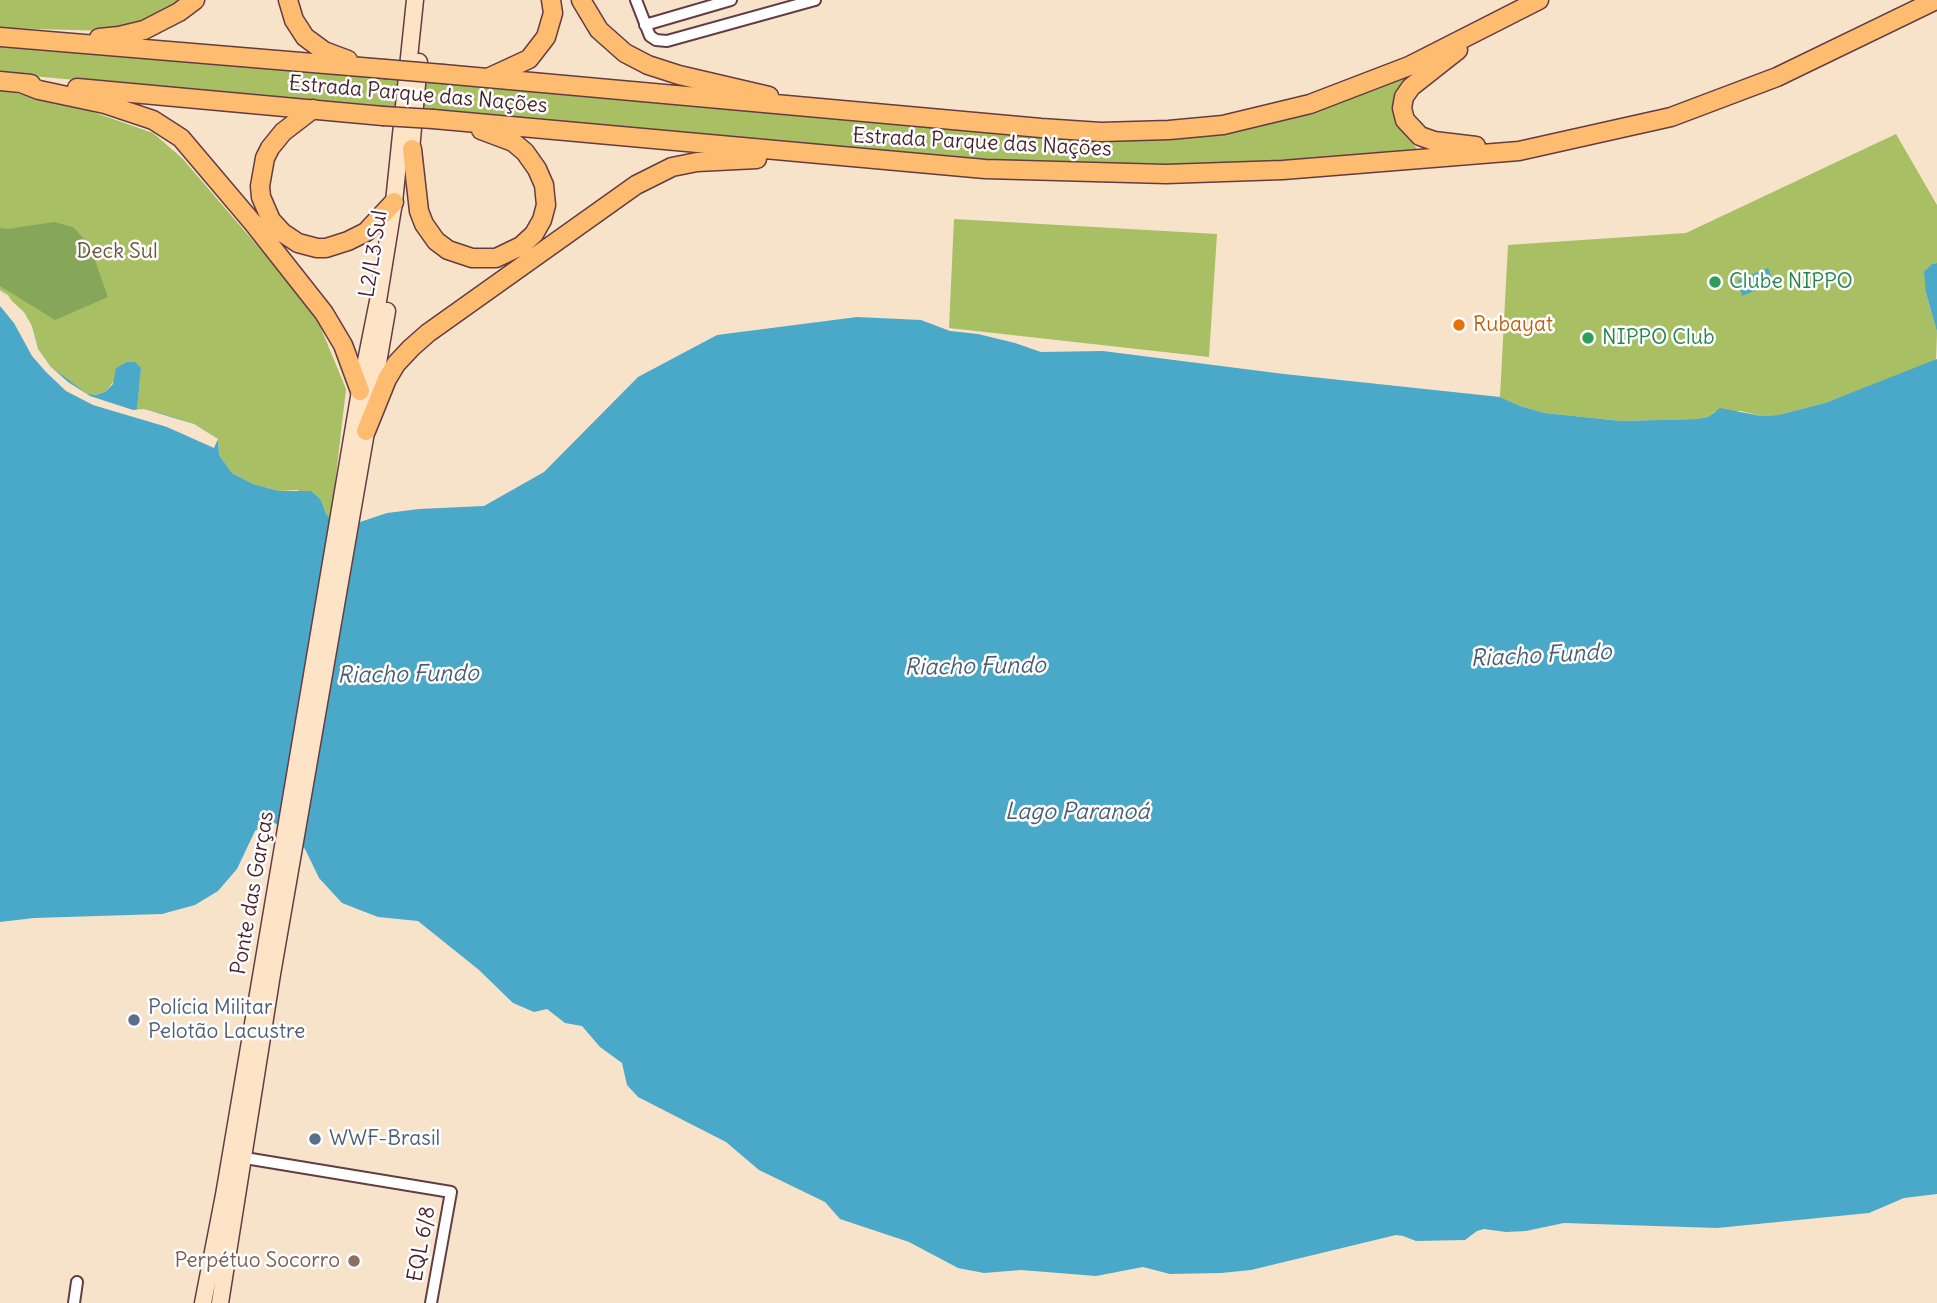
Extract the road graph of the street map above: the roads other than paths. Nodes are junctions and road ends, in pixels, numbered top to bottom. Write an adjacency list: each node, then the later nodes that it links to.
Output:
1 (195, 0): 16 (highway)
2 (288, 0): 17 (highway)
3 (415, 0): 27 (main road, L2/L3 Sul)
4 (425, 0): 24 (main road, L2/L3 Sul)
5 (551, 0): 18 (highway)
6 (581, 0): 21 (highway)
7 (636, 0): 13 (street)
8 (731, 0): 13 (street)
9 (815, 0): 12 (street)
10 (1539, 0): 14 (highway, Estrada Parque das Nações)
11 (1936, 0): 25 (highway, Estrada Parque das Nações)
12 (788, 4): 13 (street)
13 (645, 25)
14 (1489, 26): 21 (highway, Estrada Parque das Nações); 25 (highway)
15 (0, 37): 16 (highway, Estrada Parque das Nações)
16 (37, 41): 17 (highway, Estrada Parque das Nações)
17 (378, 68): 18 (highway, Estrada Parque das Nações, bridge)
18 (486, 78): 21 (highway, Estrada Parque das Nações)
19 (0, 81): 20 (highway, Estrada Parque das Nações)
20 (21, 83): 22 (highway, Estrada Parque das Nações); 28 (highway)
21 (802, 108)
22 (313, 109): 23 (highway, Estrada Parque das Nações, bridge); 27 (highway)
23 (438, 119): 24 (highway); 26 (highway, Estrada Parque das Nações)
24 (412, 149): 29 (main road, L2/L3 Sul)
25 (1519, 151): 26 (highway, Estrada Parque das Nações)
26 (827, 156): 29 (highway)
27 (394, 202): 28 (main road, L2/L3 Sul)
28 (360, 391): 30 (main road, L2/L3 Sul)
29 (366, 431): 31 (main road, L2/L3 Sul)
30 (345, 489): 32 (main road, Ponte das Garças)
31 (353, 512): 32 (main road, Ponte das Garças)
32 (283, 876): 33 (main road, Ponte das Garças); 36 (main road, Ponte das Garças)
33 (245, 1158): 37 (main road, Ponte das Garças); 38 (street, EQL 6/8)
34 (77, 1282): 35 (street)
35 (74, 1303)
36 (203, 1303)
37 (220, 1303)
38 (431, 1303)

